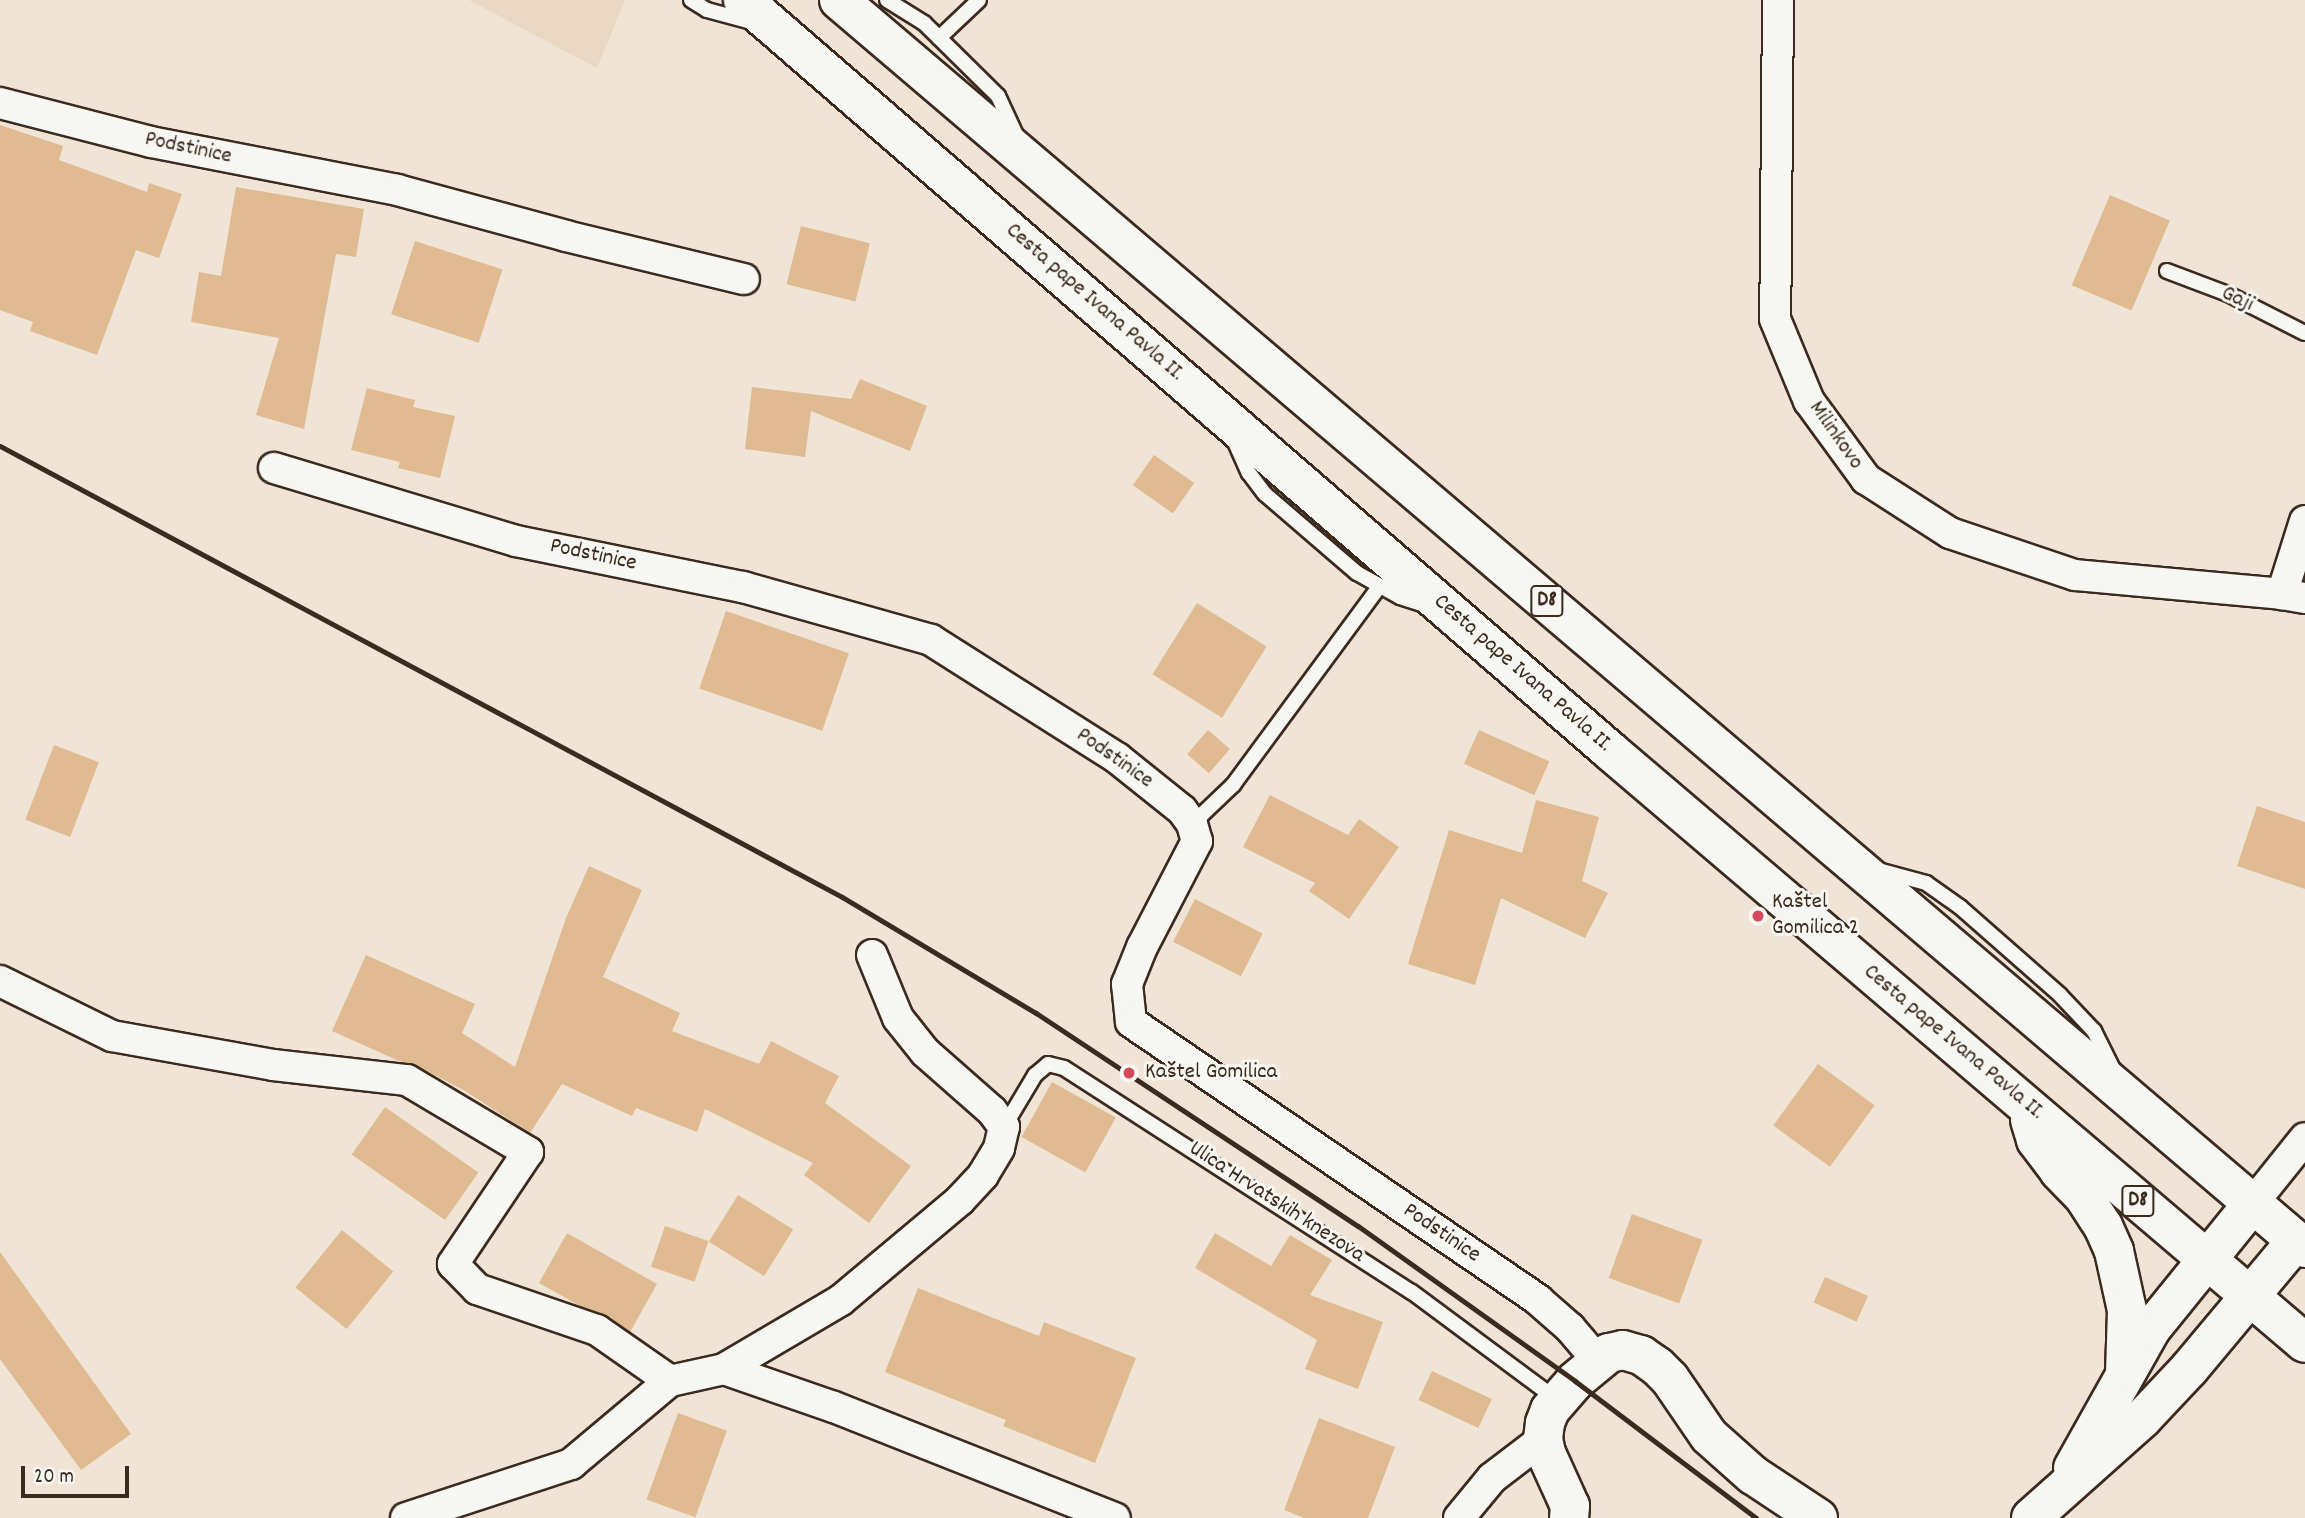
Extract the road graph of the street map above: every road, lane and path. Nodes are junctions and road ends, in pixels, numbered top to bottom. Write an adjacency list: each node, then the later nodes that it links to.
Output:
1 (691, 0): 7 (lane)
2 (744, 0): 7 (main road, Cesta pape Ivana Pavla II. / D8)
3 (839, 0): 10 (main road, D8)
4 (887, 0): 8 (lane)
5 (979, 0): 8 (lane)
6 (1778, 0): 18 (street, Milinkovo)
7 (774, 27): 14 (main road, Cesta pape Ivana Pavla II. / D8)
8 (939, 38): 10 (lane)
9 (0, 103): 12 (street, Podstinice)
10 (1029, 162): 26 (main road, D8)
11 (2167, 271): 13 (lane, Gaji)
12 (744, 279)
13 (2305, 333)
14 (1228, 419): 17 (lane); 19 (main road, Cesta pape Ivana Pavla II. / D8)
15 (274, 468): 20 (street, Podstinice)
16 (2305, 521): 18 (street)
17 (1378, 587): 19 (lane); 20 (lane)
18 (2293, 596)
19 (1449, 611): 23 (main road, Cesta pape Ivana Pavla II. / D8)
20 (1192, 824): 31 (street, Podstinice)
21 (872, 955): 24 (street)
22 (0, 981): 34 (street)
23 (2025, 1104): 28 (main road, Cesta pape Ivana Pavla II. / D8); 33 (main road)
24 (1004, 1128): 32 (street, Ulica Hrvatskih knezova); 35 (lane, Ulica Hrvatskih knezova)
25 (2305, 1138): 26 (street)
26 (2253, 1203): 27 (main road, D8); 28 (main road)
27 (2302, 1240): 29 (main road)
28 (2206, 1259): 29 (main road, Cesta pape Ivana Pavla II. / D8); 33 (main road)
29 (2250, 1297): 30 (main road, Cesta pape Ivana Pavla II. / D8); 37 (main road)
30 (2305, 1343)
31 (1599, 1362): 35 (main road); 42 (main road)
32 (724, 1369): 34 (street, Ulica Hrvatskih knezova); 39 (street)
33 (2125, 1372): 37 (main road)
34 (670, 1381): 38 (street, Ulica Hrvatskih knezova)
35 (1559, 1401): 36 (main road)
36 (1543, 1438): 40 (street); 41 (main road)
37 (2045, 1506)
38 (406, 1518)
39 (1115, 1518)
40 (1459, 1518)
41 (1569, 1518)
42 (1818, 1518)

